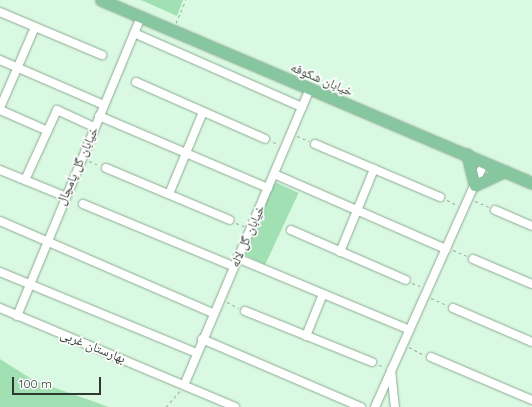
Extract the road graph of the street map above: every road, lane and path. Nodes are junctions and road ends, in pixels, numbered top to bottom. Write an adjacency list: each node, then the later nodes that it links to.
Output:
1 (101, 0): 4 (main road, خیابان شکوفه)
2 (186, 0): 6 (path)
3 (0, 12): 5 (street)
4 (141, 17): 6 (main road, خیابان شکوفه); 7 (street, خیابان گل پامچال)
5 (35, 27): 8 (street); 10 (street)
6 (173, 29): 12 (main road, خیابان شکوفه)
7 (134, 33): 13 (street, خیابان گل پامچال); 14 (street)
8 (102, 55)
9 (0, 60): 10 (street)
10 (18, 68): 13 (street); 15 (street)
11 (136, 82): 16 (street)
12 (310, 89): 14 (street, خیابان گل لاله); 25 (main road, خیابان شکوفه)
13 (104, 105): 17 (street, خیابان گل پامچال)
14 (302, 107): 20 (street, خیابان گل لاله)
15 (0, 109): 19 (street)
16 (204, 112): 21 (street); 24 (street)
17 (99, 116): 18 (street, خیابان گل پامچال); 24 (street)
18 (94, 127): 19 (street); 26 (street, خیابان گل پامچال)
19 (48, 131): 33 (street)
20 (291, 133): 22 (path); 23 (street, خیابان گل لاله)
21 (265, 139): 23 (path)
22 (315, 144): 29 (street)
23 (285, 146): 32 (street, خیابان گل لاله)
24 (186, 153): 36 (street); 37 (street)
25 (467, 154): 27 (main road, خیابان شکوفه); 35 (main road)
26 (81, 158): 28 (path); 38 (street, خیابان گل پامچال)
27 (484, 163): 31 (main road, خیابان شکوفه); 35 (street)
28 (106, 168): 37 (street)
29 (374, 169): 39 (street); 44 (street)
30 (0, 170): 33 (street)
31 (505, 171): 34 (main road, خیابان شکوفه); 35 (main road)
32 (274, 174): 36 (street, خیابان گل لاله); 44 (street)
33 (25, 180): 38 (street)
34 (532, 183)
35 (474, 185): 40 (street)
36 (268, 188): 48 (street, خیابان گل لاله)
37 (169, 194): 45 (street)
38 (64, 196): 50 (street, خیابان گل پامچال)
39 (440, 198): 42 (path)
40 (470, 198): 42 (street); 43 (path)
41 (83, 204): 55 (street)
42 (465, 208): 51 (street)
43 (495, 210): 47 (street)
44 (357, 212): 51 (street); 52 (street)
45 (230, 220): 48 (path)
46 (0, 221): 50 (street)
47 (532, 226)
48 (250, 229): 53 (street, خیابان گل لاله)
49 (291, 230): 52 (street)
50 (45, 240): 58 (street, خیابان گل پامچال); 66 (street)
51 (447, 248): 54 (path); 60 (street)
52 (340, 252): 57 (street)
53 (237, 258): 55 (street, خیابان گل لاله); 61 (street)
54 (474, 259): 59 (street)
55 (233, 266): 62 (street, خیابان گل لاله)
56 (0, 272): 58 (street)
57 (406, 280): 60 (path)
58 (28, 283): 67 (street, خیابان گل پامچال); 73 (street)
59 (532, 284)
60 (427, 292): 64 (path); 68 (street)
61 (323, 294): 68 (street); 69 (street)
62 (219, 298): 65 (path); 66 (street, خیابان گل لاله)
63 (0, 308): 67 (street, بهارستان غربی)
64 (453, 308): 71 (street)
65 (245, 311): 69 (street)
66 (213, 312): 70 (street, خیابان گل لاله)
67 (17, 316): 77 (street, بهارستان غربی)
68 (410, 330): 72 (street)
69 (306, 336): 75 (street)
70 (202, 339): 73 (street, خیابان گل لاله); 81 (street)
71 (532, 342)
72 (403, 345): 74 (path); 76 (street)
73 (197, 353): 77 (street, خیابان گل لاله)
74 (431, 357): 78 (street)
75 (372, 362): 76 (path)
76 (391, 369): 82 (street); 83 (street)
77 (185, 383): 79 (path); 80 (street, بهارستان غربی)
78 (532, 400)
79 (166, 407)
80 (235, 407)
81 (361, 407)
82 (375, 407)
83 (395, 407)

